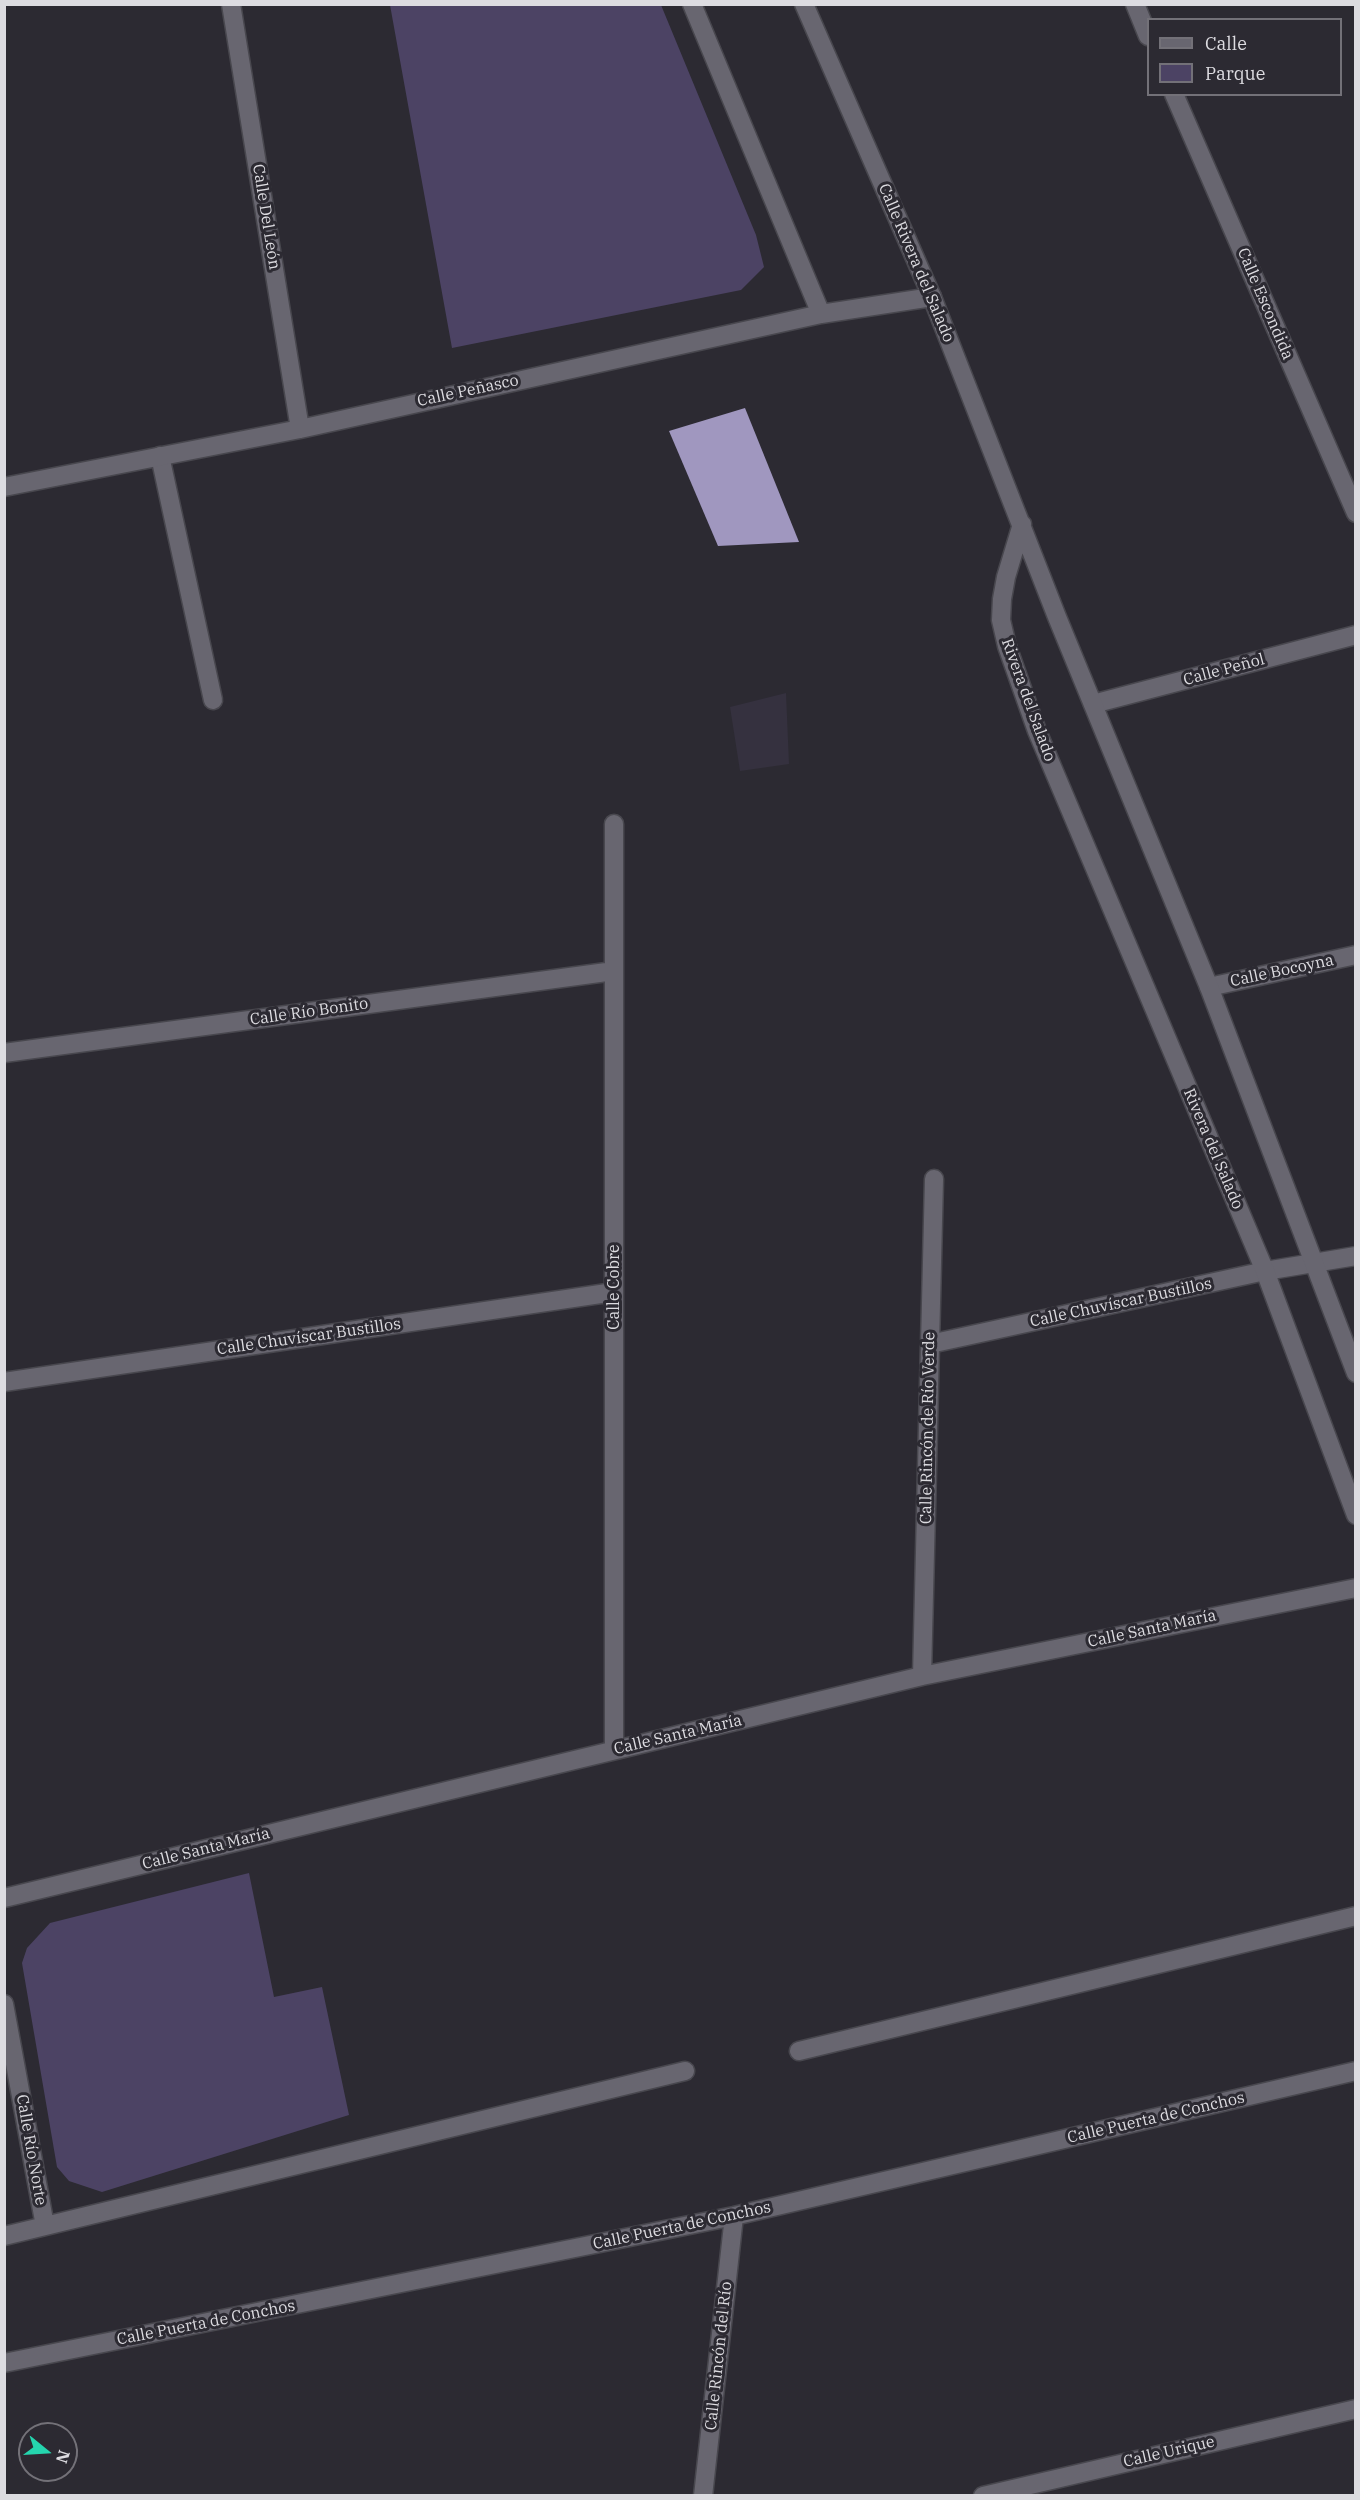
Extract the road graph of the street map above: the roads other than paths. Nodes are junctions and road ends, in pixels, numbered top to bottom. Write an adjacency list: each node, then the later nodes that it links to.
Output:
1 (231, 4): 9 (street, Calle Del León)
2 (692, 4): 8 (street)
3 (804, 4): 7 (street, Calle Rivera del Salado)
4 (1135, 4): 5 (street)
5 (1147, 31)
6 (1175, 96): 12 (street, Calle Escondida)
7 (932, 297): 8 (street, Calle Peñasco); 13 (street, Calle Rivera del Salado)
8 (821, 314): 9 (street, Calle Peñasco)
9 (300, 429): 10 (street, Calle Peñasco)
10 (160, 456): 11 (street, Calle Peñasco); 15 (street)
11 (4, 487)
12 (1356, 513)
13 (1022, 524): 16 (street); 25 (street, Rivera del Salado)
14 (1356, 635): 16 (street, Calle Peñol)
15 (213, 700)
16 (1093, 704): 20 (street)
17 (614, 824): 19 (street, Calle Cobre)
18 (1356, 955): 20 (street, Calle Bocoyna)
19 (614, 971): 21 (street, Calle Río Bonito); 26 (street, Calle Cobre)
20 (1209, 987): 24 (street)
21 (4, 1053)
22 (934, 1179): 27 (street, Calle Rincón de Río Verde)
23 (1356, 1256): 24 (street, Calle Chuvíscar Bustillos)
24 (1313, 1264): 25 (street, Calle Chuvíscar Bustillos); 28 (street)
25 (1265, 1271): 27 (street, Calle Chuvíscar Bustillos); 30 (street, Rivera del Salado)
26 (614, 1293): 29 (street, Calle Chuvíscar Bustillos); 33 (street, Calle Cobre)
27 (930, 1344): 32 (street, Calle Rincón de Río Verde)
28 (1356, 1373)
29 (4, 1382)
30 (1356, 1515)
31 (1356, 1588): 32 (street, Calle Santa María)
32 (922, 1676): 33 (street, Calle Santa María)
33 (614, 1750): 34 (street, Calle Santa María)
34 (4, 1898)
35 (1356, 1916): 37 (street)
36 (4, 2004): 41 (street, Calle Río Norte)
37 (799, 2051)
38 (686, 2071): 41 (street)
39 (1356, 2071): 40 (street, Calle Puerta de Conchos)
40 (734, 2216): 43 (street, Calle Puerta de Conchos); 45 (street, Calle Rincón del Río)
41 (45, 2226): 42 (street)
42 (4, 2236)
43 (4, 2363)
44 (1356, 2409): 46 (street, Calle Urique)
45 (704, 2496)
46 (983, 2496)

